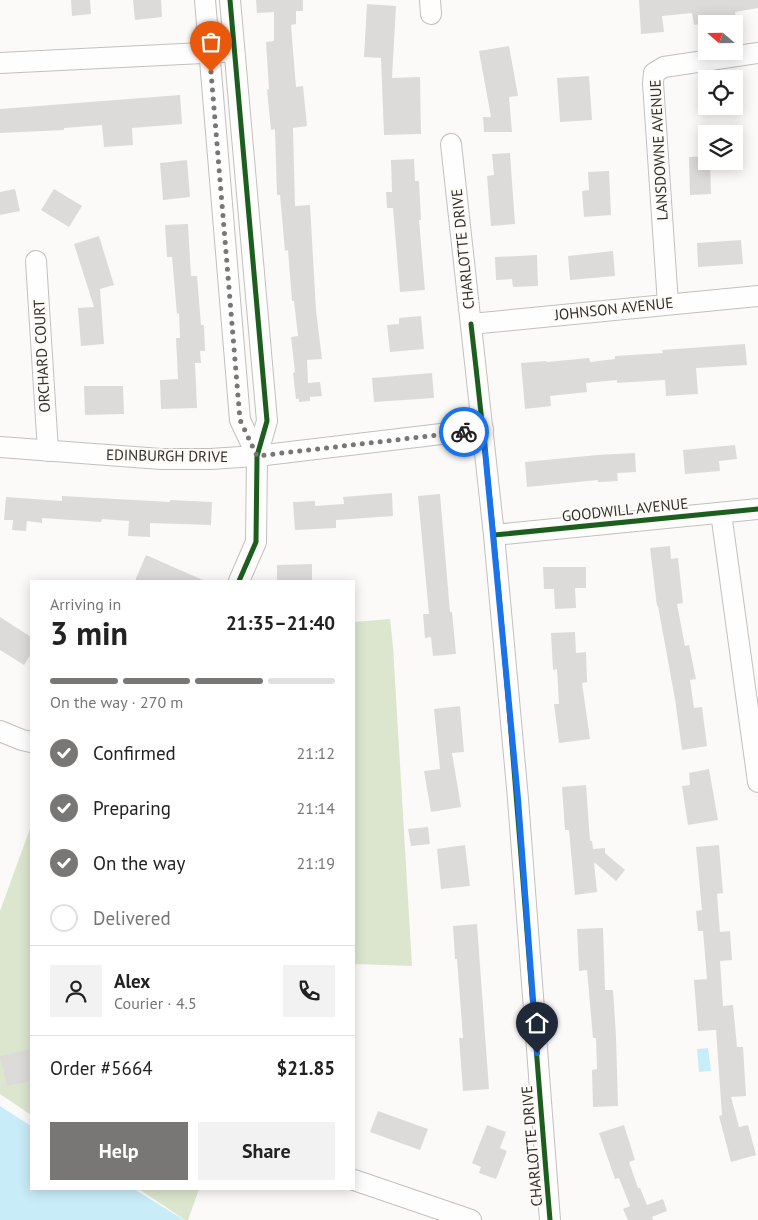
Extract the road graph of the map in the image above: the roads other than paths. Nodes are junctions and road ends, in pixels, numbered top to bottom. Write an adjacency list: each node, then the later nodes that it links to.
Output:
1 (205, 0): 4 (street)
2 (230, 0): 3 (street)
3 (235, 52): 4 (street); 15 (street)
4 (209, 53): 6 (street); 15 (street)
5 (758, 53): 10 (street, LANSDOWNE AVENUE)
6 (0, 63)
7 (451, 144): 11 (street, CHARLOTTE DRIVE)
8 (36, 262): 14 (street, ORCHARD COURT)
9 (758, 296): 10 (street, JOHNSON AVENUE)
10 (668, 304): 11 (street, JOHNSON AVENUE)
11 (471, 324): 12 (street, CHARLOTTE DRIVE)
12 (483, 429): 15 (street, EDINBURGH DRIVE); 18 (street, CHARLOTTE DRIVE)
13 (0, 447): 14 (street, EDINBURGH DRIVE)
14 (48, 451): 15 (street, EDINBURGH DRIVE)
15 (257, 456): 19 (street)
16 (758, 509): 17 (street, GOODWILL AVENUE)
17 (721, 513): 18 (street, GOODWILL AVENUE); 20 (street)
18 (494, 536): 26 (street, CHARLOTTE DRIVE)
19 (239, 580)
20 (754, 725): 23 (street)
21 (0, 731): 22 (street)
22 (30, 742)
23 (758, 782)
24 (355, 1180): 25 (street)
25 (470, 1220)
26 (550, 1220)

